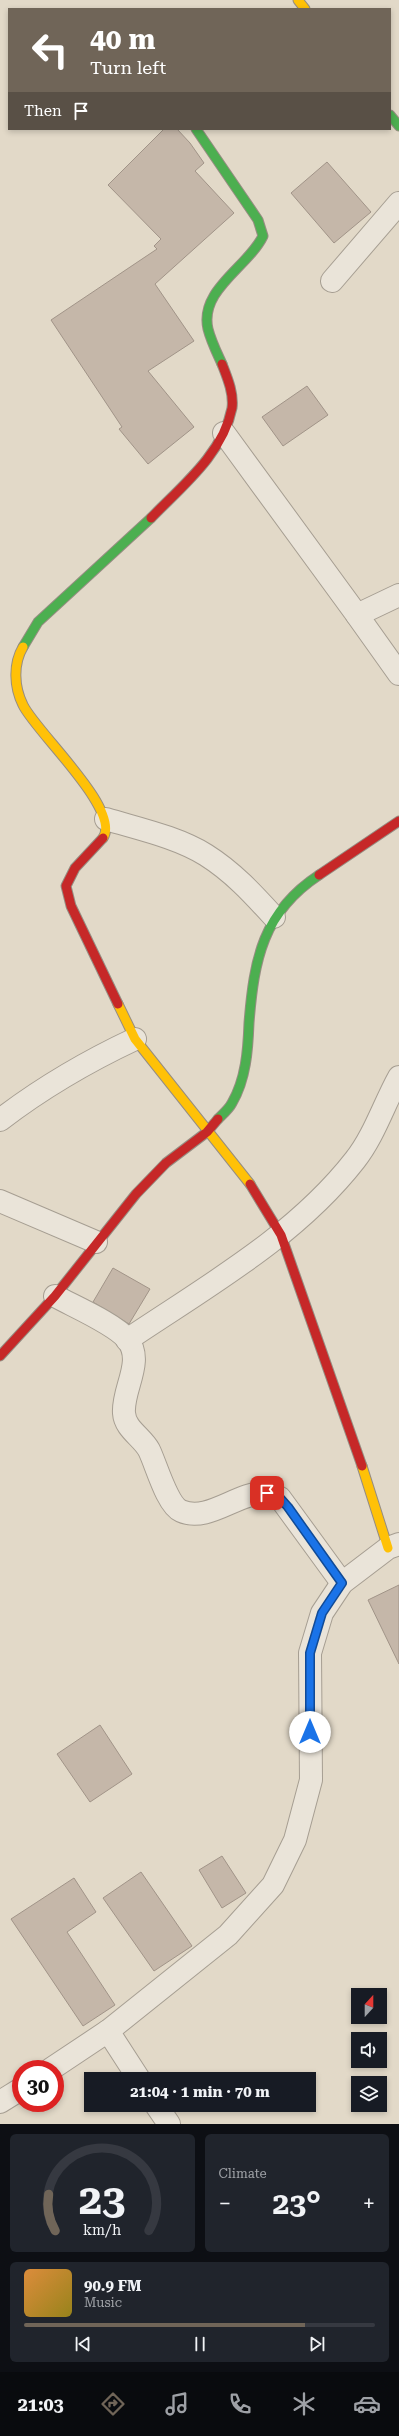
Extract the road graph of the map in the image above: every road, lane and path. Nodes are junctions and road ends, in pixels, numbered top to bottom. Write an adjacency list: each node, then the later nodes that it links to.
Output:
1 (298, 0): 2 (street)
2 (304, 8)
3 (391, 115): 4 (street)
4 (399, 126)
5 (197, 130): 8 (street)
6 (399, 203): 7 (street)
7 (332, 281)
8 (224, 433): 10 (street); 12 (street)
9 (399, 596): 10 (street)
10 (356, 615): 11 (street)
11 (399, 674)
12 (106, 819): 14 (street); 15 (street)
13 (399, 820): 14 (street)
14 (274, 917): 18 (street)
15 (135, 1039): 17 (street); 18 (street)
16 (399, 1077): 20 (street)
17 (0, 1120)
18 (207, 1132): 20 (street); 21 (street)
19 (0, 1201): 21 (street)
20 (281, 1235): 23 (street); 25 (street)
21 (96, 1242): 22 (street)
22 (54, 1296): 23 (street); 24 (street)
23 (127, 1340): 26 (street)
24 (0, 1356)
25 (394, 1546): 26 (street)
26 (342, 1583): 27 (street)
27 (108, 2031): 28 (street); 29 (street)
28 (64, 2060)
29 (134, 2072)
30 (12, 2095): 31 (street)
31 (0, 2102)
32 (161, 2112): 33 (street)
33 (169, 2124)

